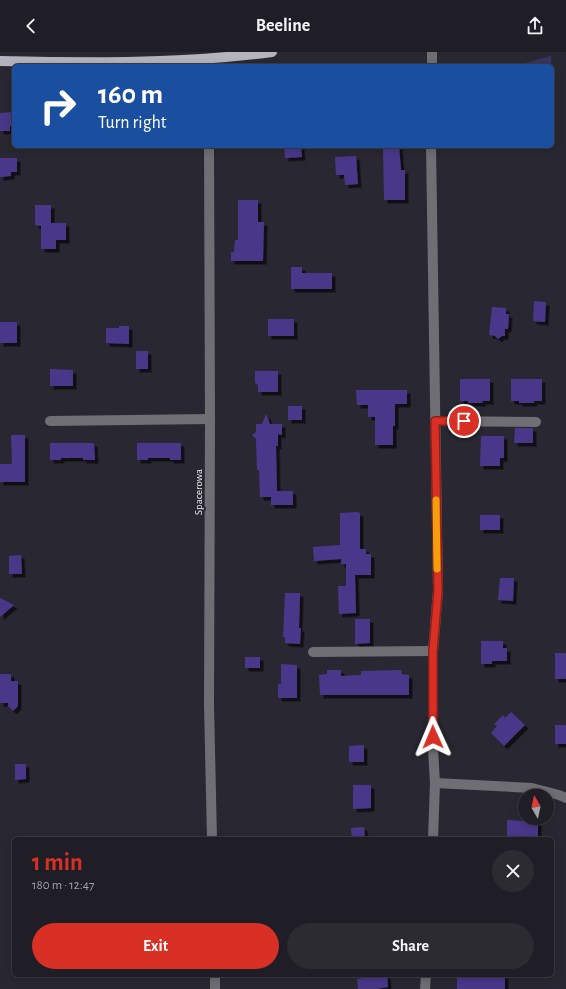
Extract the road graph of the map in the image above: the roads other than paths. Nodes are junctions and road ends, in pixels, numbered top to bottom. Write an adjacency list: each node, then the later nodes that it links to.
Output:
1 (272, 52): 4 (main road)
2 (432, 52): 5 (street)
3 (0, 61): 4 (main road)
4 (209, 62)
5 (432, 64)
6 (209, 148): 8 (street, Spacerowa)
7 (431, 148): 10 (street)
8 (210, 419): 9 (street); 16 (street, Spacerowa)
9 (50, 421)
10 (435, 421): 11 (street); 12 (street)
11 (536, 422)
12 (433, 651): 13 (street); 14 (street)
13 (313, 652)
14 (435, 783): 15 (street); 17 (street)
15 (566, 798)
16 (212, 837)
17 (433, 837)
18 (215, 977): 20 (street)
19 (426, 977): 21 (street)
20 (215, 989)
21 (425, 989)

